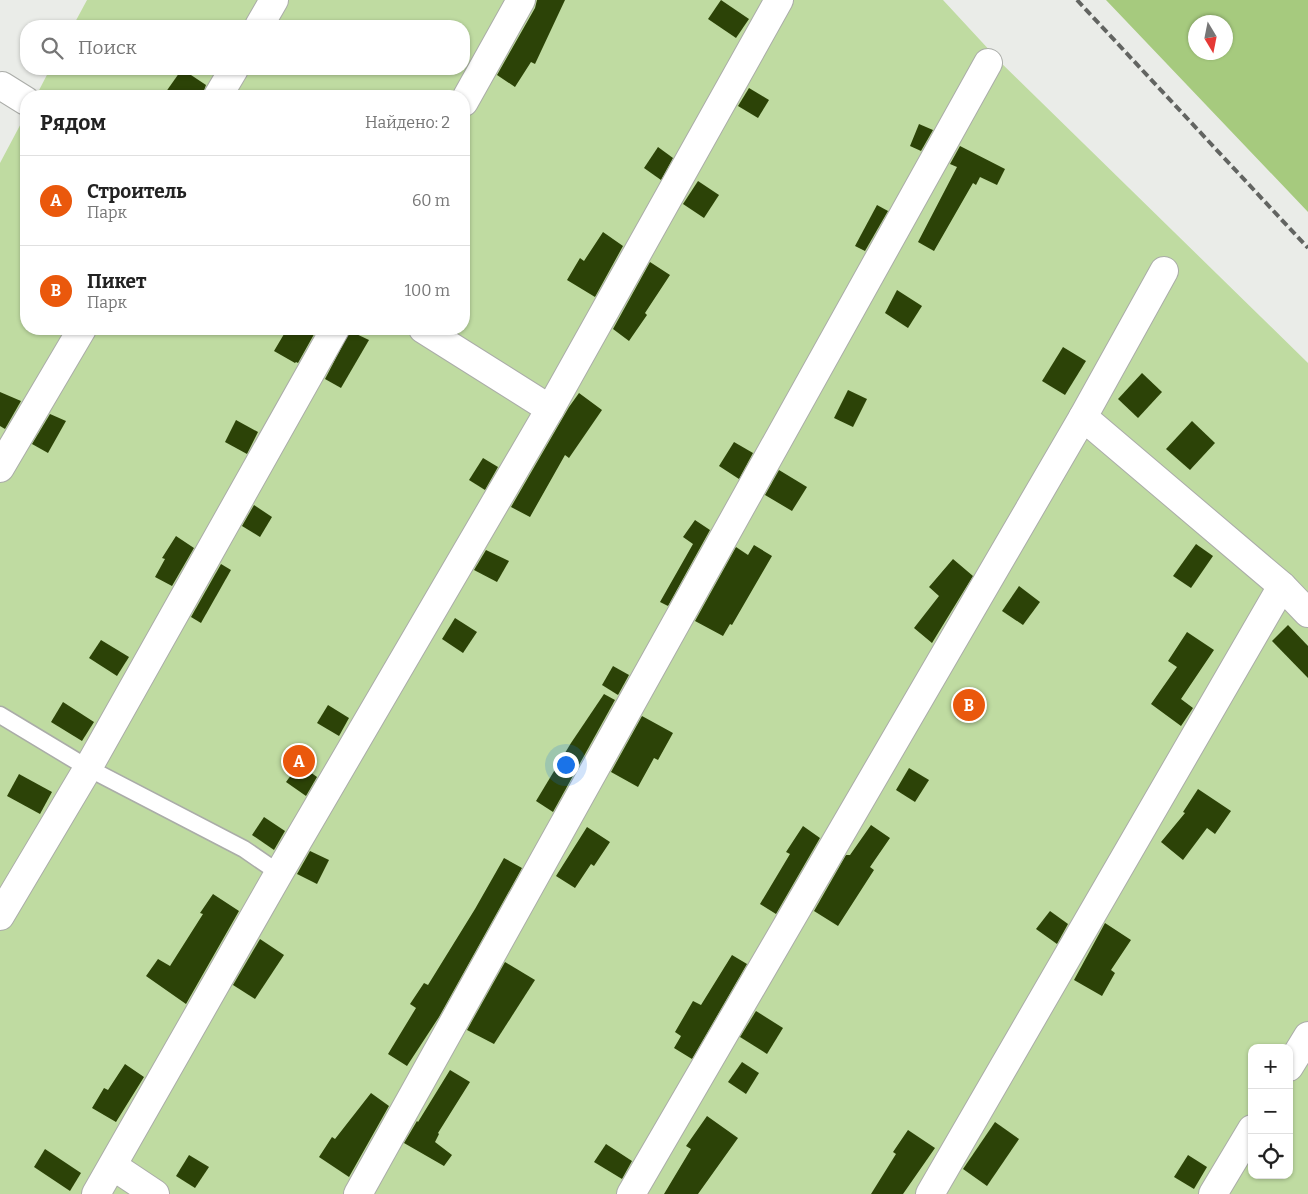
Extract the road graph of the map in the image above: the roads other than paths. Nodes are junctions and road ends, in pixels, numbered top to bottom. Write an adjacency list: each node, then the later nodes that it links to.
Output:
1 (274, 0): 4 (street)
2 (522, 0): 9 (street)
3 (779, 0): 15 (street)
4 (262, 20)
5 (988, 63): 30 (street)
6 (230, 75): 8 (street)
7 (2, 86): 10 (street)
8 (222, 90)
9 (470, 91)
10 (20, 97)
11 (1164, 271): 16 (street)
12 (78, 335): 17 (street)
13 (332, 335): 21 (street)
14 (433, 335): 15 (street)
15 (550, 409): 22 (street)
16 (1083, 417): 18 (street); 31 (street)
17 (0, 468)
18 (1282, 586): 19 (street); 32 (street)
19 (1308, 613)
20 (0, 715): 21 (lane)
21 (88, 768): 22 (lane); 23 (street)
22 (279, 873): 27 (street)
23 (0, 916)
24 (1308, 1036): 25 (street)
25 (1293, 1060)
26 (1249, 1134): 33 (street)
27 (113, 1166): 28 (street); 29 (street)
28 (96, 1194)
29 (155, 1194)
30 (358, 1194)
31 (631, 1194)
32 (930, 1194)
33 (1212, 1194)

